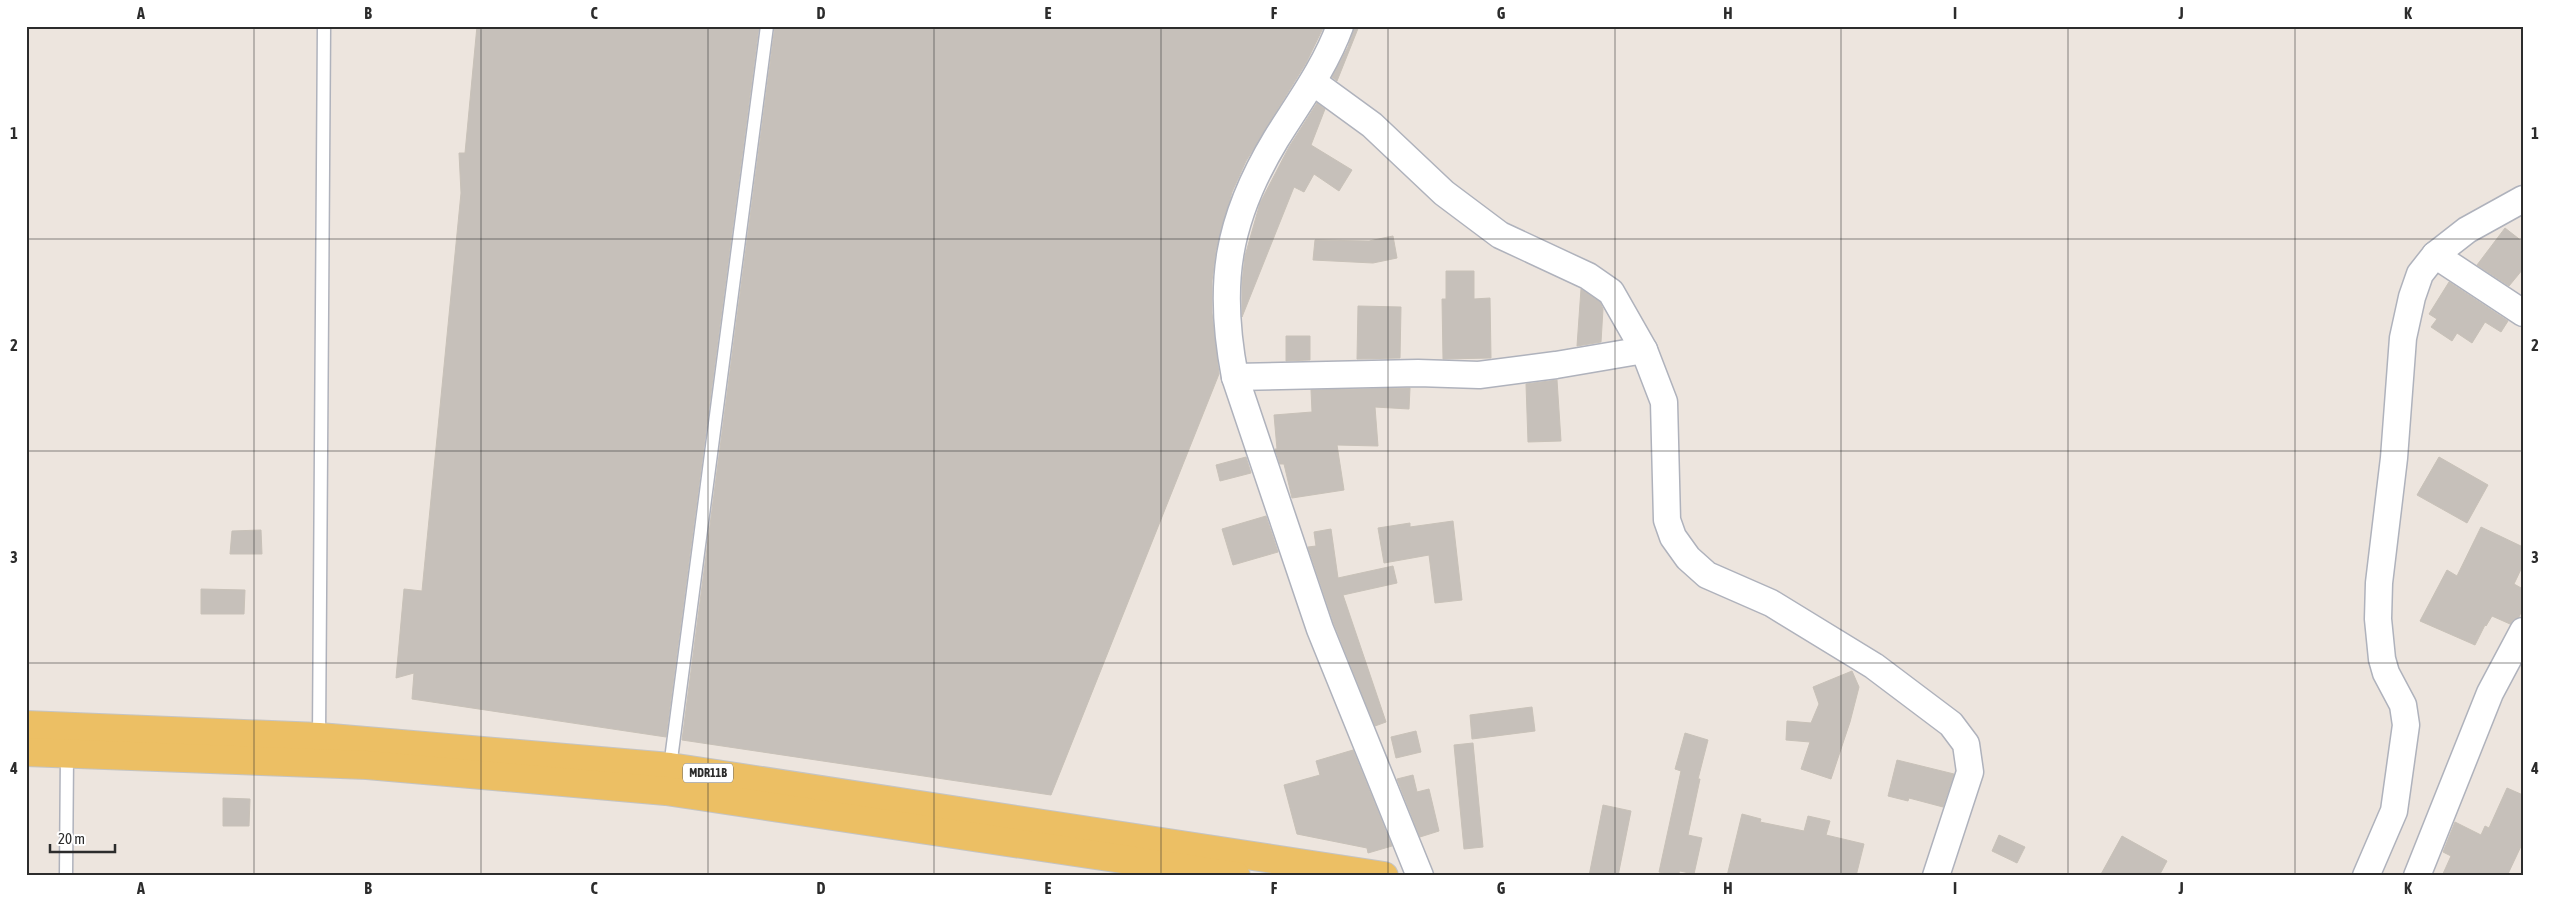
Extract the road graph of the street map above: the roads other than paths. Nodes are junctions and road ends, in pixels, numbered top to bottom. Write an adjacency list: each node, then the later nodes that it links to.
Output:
1 (324, 26): 12 (lane)
2 (767, 26): 15 (lane)
3 (1340, 26): 4 (street)
4 (1313, 82): 8 (street); 9 (street)
5 (2523, 199): 6 (street)
6 (2435, 255): 7 (street); 21 (street)
7 (2523, 313)
8 (1644, 350): 9 (street); 20 (street)
9 (1235, 377): 19 (street)
10 (2523, 631): 22 (street)
11 (26, 725): 12 (main road, MDR11B)
12 (320, 737): 15 (main road, MDR11B)
13 (26, 752): 14 (main road, MDR11B)
14 (67, 754): 16 (lane); 17 (main road, MDR11B)
15 (670, 767): 18 (main road, MDR11B)
16 (66, 876)
17 (1236, 876)
18 (1384, 876)
19 (1420, 876)
20 (1936, 876)
21 (2366, 876)
22 (2417, 876)

